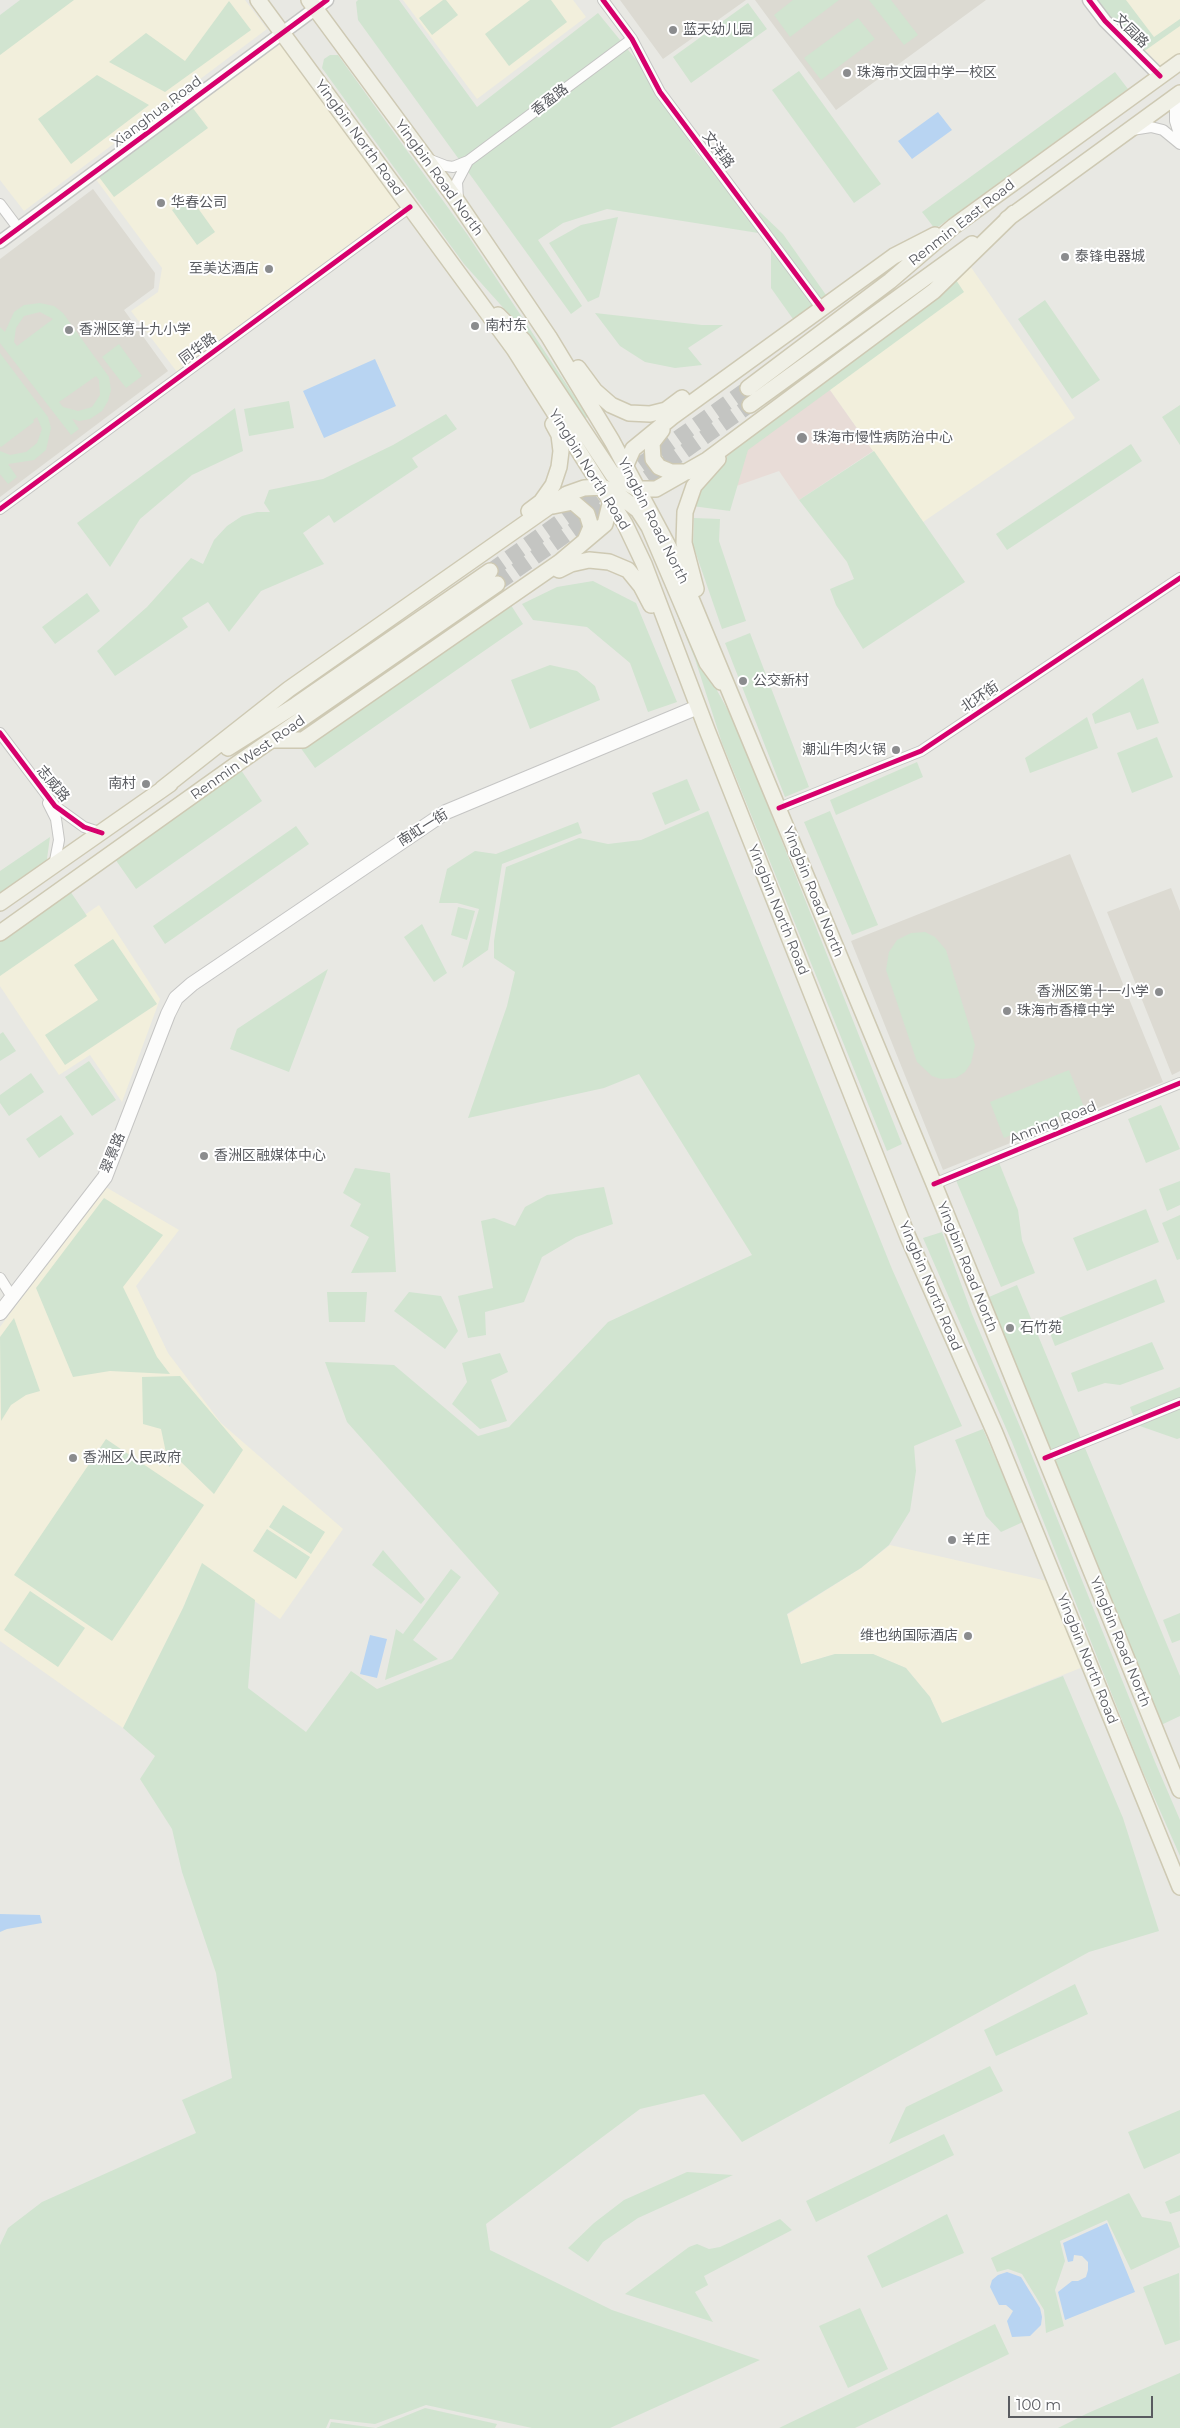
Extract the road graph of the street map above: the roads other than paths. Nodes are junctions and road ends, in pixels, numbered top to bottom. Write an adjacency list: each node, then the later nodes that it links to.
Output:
1 (258, 0): 5 (main road, Yingbin North Road)
2 (603, 0): 6 (street, 文洋路)
3 (1089, 0): 8 (street, 文园路)
4 (317, 3): 5 (street, Xianghua Road); 13 (main road, Yingbin Road North)
5 (282, 33): 16 (main road, Yingbin North Road); 20 (street, Xianghua Road)
6 (632, 39): 14 (street, 香盈路); 24 (street, 文洋路)
7 (1180, 62): 8 (main road, Renmin East Road)
8 (1160, 76): 19 (main road, Renmin East Road)
9 (1178, 94): 10 (main road, Renmin East Road); 11 (street)
10 (1127, 132): 12 (street); 18 (main road, Renmin East Road)
11 (1180, 138)
12 (1180, 144)
13 (423, 155): 14 (street); 17 (main road, Yingbin Road North)
14 (468, 162): 17 (street)
15 (0, 204): 20 (street)
16 (410, 207): 23 (main road, Yingbin North Road); 34 (street, 同华路)
17 (463, 209): 22 (main road, Yingbin Road North)
18 (1014, 213): 28 (main road, Renmin East Road); 30 (main road)
19 (954, 226): 24 (main road); 27 (main road, Renmin East Road)
20 (18, 228): 21 (street, Xianghua Road)
21 (0, 242)
22 (505, 272): 25 (main road); 32 (main road, Yingbin Road North)
23 (467, 285): 26 (main road, Yingbin North Road); 32 (main road)
24 (822, 309): 25 (main road)
25 (771, 346): 29 (main road)
26 (514, 349): 32 (main road, Yingbin North Road); 37 (main road)
27 (748, 388)
28 (750, 405)
29 (672, 417): 31 (main road); 32 (main road)
30 (754, 425): 31 (main road); 39 (main road)
31 (688, 472): 32 (main road)
32 (619, 486): 33 (main road); 35 (main road); 39 (main road, Yingbin Road North); 40 (main road, Yingbin North Road); 41 (main road)
33 (550, 507): 35 (main road); 37 (main road)
34 (0, 509)
35 (584, 544): 38 (main road)
36 (1180, 578): 47 (street, 北环街)
37 (420, 597): 45 (main road)
38 (506, 600): 40 (main road); 44 (main road)
39 (700, 618): 41 (main road, Yingbin Road North)
40 (678, 655): 42 (main road, Yingbin North Road)
41 (733, 697): 47 (main road, Yingbin Road North)
42 (698, 707): 52 (main road, 南虹一街); 61 (main road, Yingbin North Road)
43 (0, 733): 46 (street, 志威路)
44 (272, 740): 45 (main road, Renmin West Road); 51 (main road, Renmin West Road)
45 (162, 789): 48 (main road, Renmin West Road)
46 (43, 793): 48 (street, 志威路); 49 (street, 志威路)
47 (779, 808): 54 (main road, Yingbin Road North)
48 (102, 833): 49 (main road, Renmin West Road)
49 (54, 866): 50 (main road, Renmin West Road)
50 (0, 903)
51 (0, 933)
52 (176, 998): 56 (main road, 翠景路)
53 (1180, 1083): 54 (street, Anning Road)
54 (934, 1184): 59 (main road, Yingbin Road North)
55 (0, 1278): 56 (street)
56 (12, 1297): 57 (main road, 翠景路)
57 (0, 1313)
58 (1180, 1403): 59 (street)
59 (1045, 1458): 60 (main road, Yingbin Road North)
60 (1180, 1790)
61 (1180, 1887)

